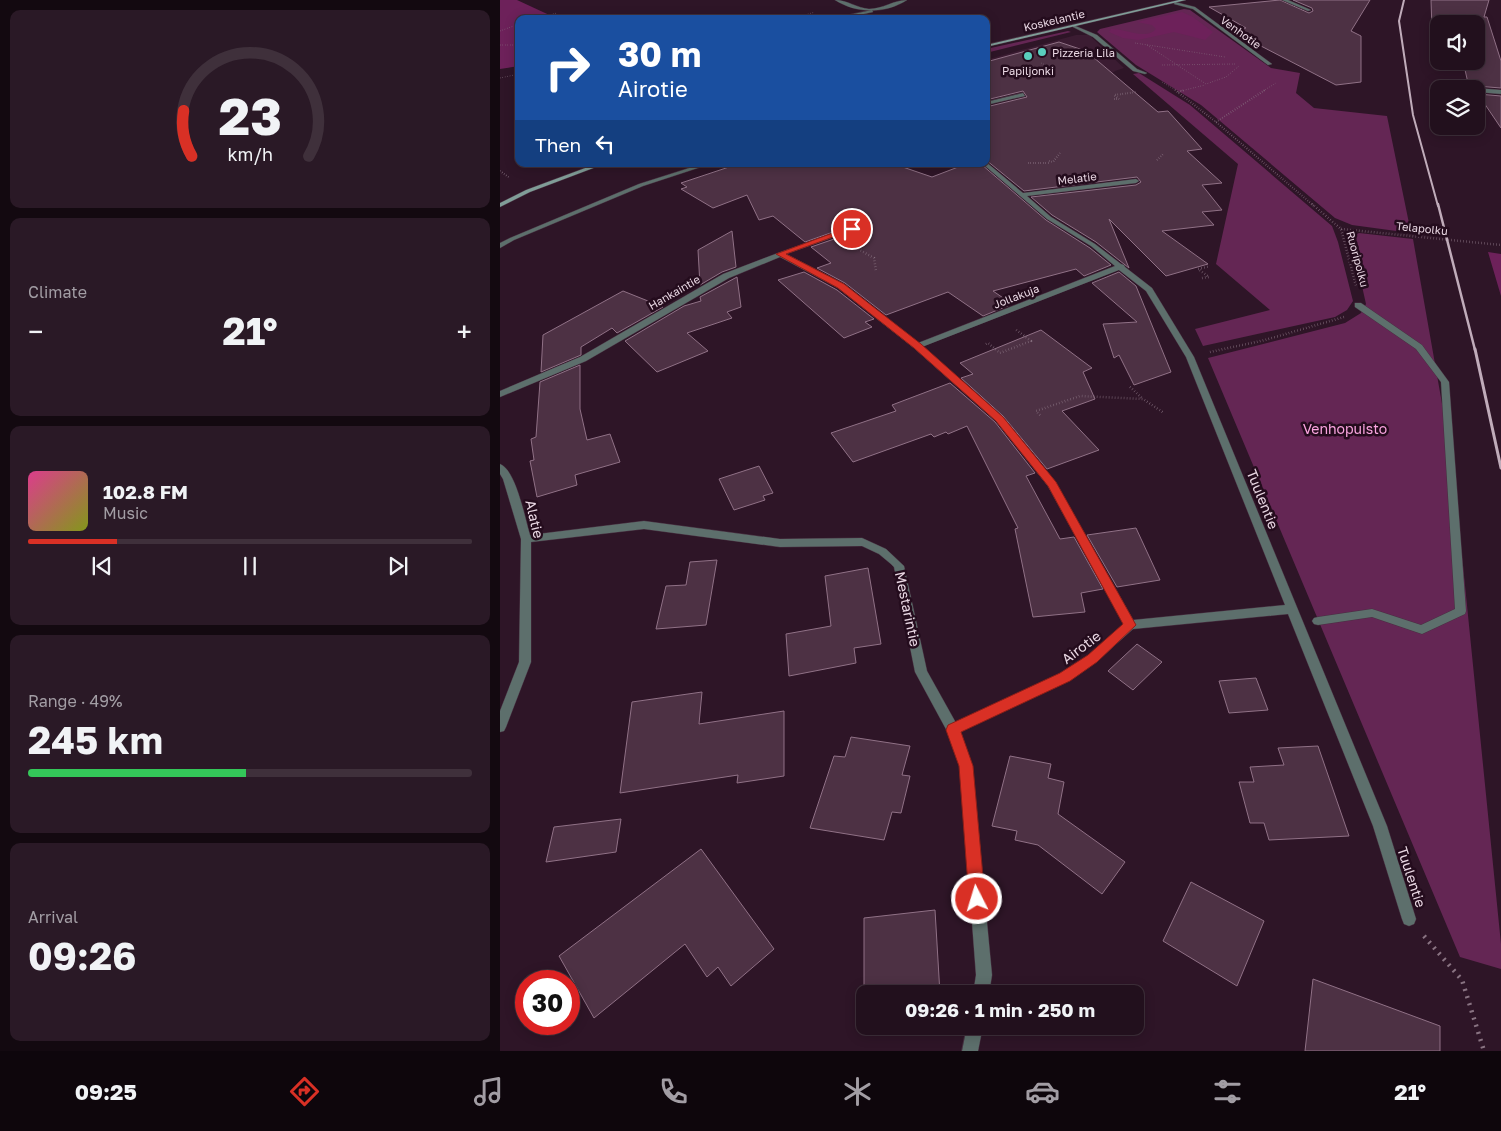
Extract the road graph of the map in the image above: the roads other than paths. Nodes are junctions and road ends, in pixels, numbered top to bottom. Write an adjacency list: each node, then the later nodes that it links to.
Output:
1 (837, 0): 7 (street)
2 (905, 0): 7 (street)
3 (1184, 0): 5 (main road, Koskelantie)
4 (1284, 0): 6 (street)
5 (1175, 3): 9 (main road, Koskelantie); 11 (street, Venhotie)
6 (1309, 10)
7 (872, 11): 8 (street)
8 (852, 15)
9 (1075, 26): 10 (main road, Koskelantie); 12 (street)
10 (990, 45)
11 (1270, 64)
12 (1144, 73)
13 (1485, 91): 14 (street)
14 (1501, 92)
15 (1023, 94): 16 (street)
16 (990, 103)
17 (593, 167): 22 (main road)
18 (698, 167): 24 (street)
19 (990, 167): 21 (street, Tuulentie)
20 (1136, 181): 21 (street, Melatie)
21 (1021, 194): 26 (street, Tuulentie)
22 (500, 205)
23 (866, 224): 25 (street, Hankaintie)
24 (500, 246)
25 (780, 254): 28 (street); 29 (street, Hankaintie)
26 (1122, 266): 28 (street, Jollakuja); 32 (street, Tuulentie)
27 (1358, 304): 33 (street)
28 (917, 346): 34 (street)
29 (500, 394)
30 (500, 467): 31 (street, Alatie)
31 (526, 539): 35 (street, Alatie); 36 (street, Mestarintie)
32 (1291, 609): 34 (street); 37 (street, Tuulentie)
33 (1318, 620)
34 (1130, 625): 36 (street, Airotie)
35 (500, 727)
36 (953, 730): 38 (street, Mestarintie)
37 (1409, 919)
38 (982, 985)
39 (973, 1035): 40 (street)
40 (970, 1051)

